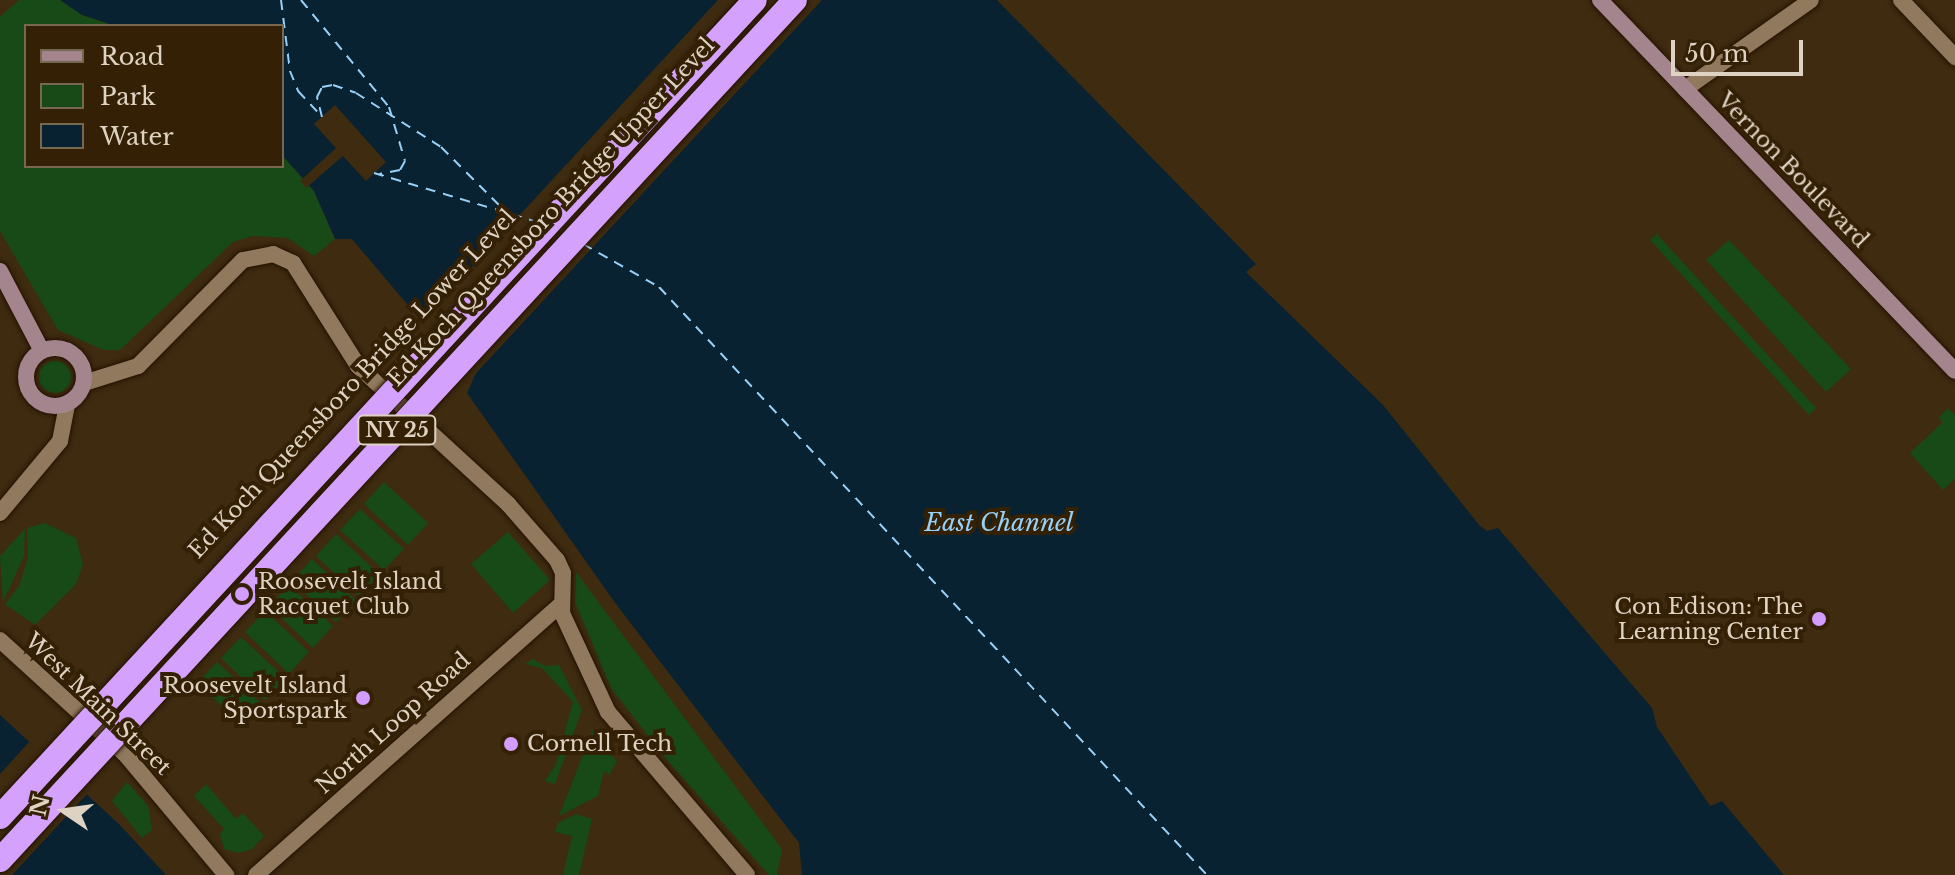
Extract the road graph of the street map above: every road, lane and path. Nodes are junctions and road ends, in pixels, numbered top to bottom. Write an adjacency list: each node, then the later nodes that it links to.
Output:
1 (742, 0): 18 (highway, Ed Koch Queensboro Bridge Lower Level / NY 25)
2 (755, 0): 19 (highway, Ed Koch Queensboro Bridge Upper Level, bridge)
3 (783, 0): 20 (highway, Ed Koch Queensboro Bridge Upper Level)
4 (795, 0): 21 (highway, NY 25, bridge)
5 (1600, 0): 9 (main road, Vernon Boulevard)
6 (1811, 0): 9 (street)
7 (1901, 0): 8 (street)
8 (1955, 57)
9 (1685, 89): 12 (main road, Vernon Boulevard)
10 (0, 271): 11 (main road)
11 (42, 351): 13 (main road); 14 (main road)
12 (1955, 371)
13 (84, 383): 14 (main road); 16 (street)
14 (67, 404): 15 (street)
15 (0, 513)
16 (561, 604): 23 (street, North Loop Road); 24 (street)
17 (0, 640): 22 (street, West Main Street)
18 (0, 803)
19 (0, 817)
20 (0, 847)
21 (0, 860)
22 (226, 875)
23 (256, 875)
24 (747, 875)

